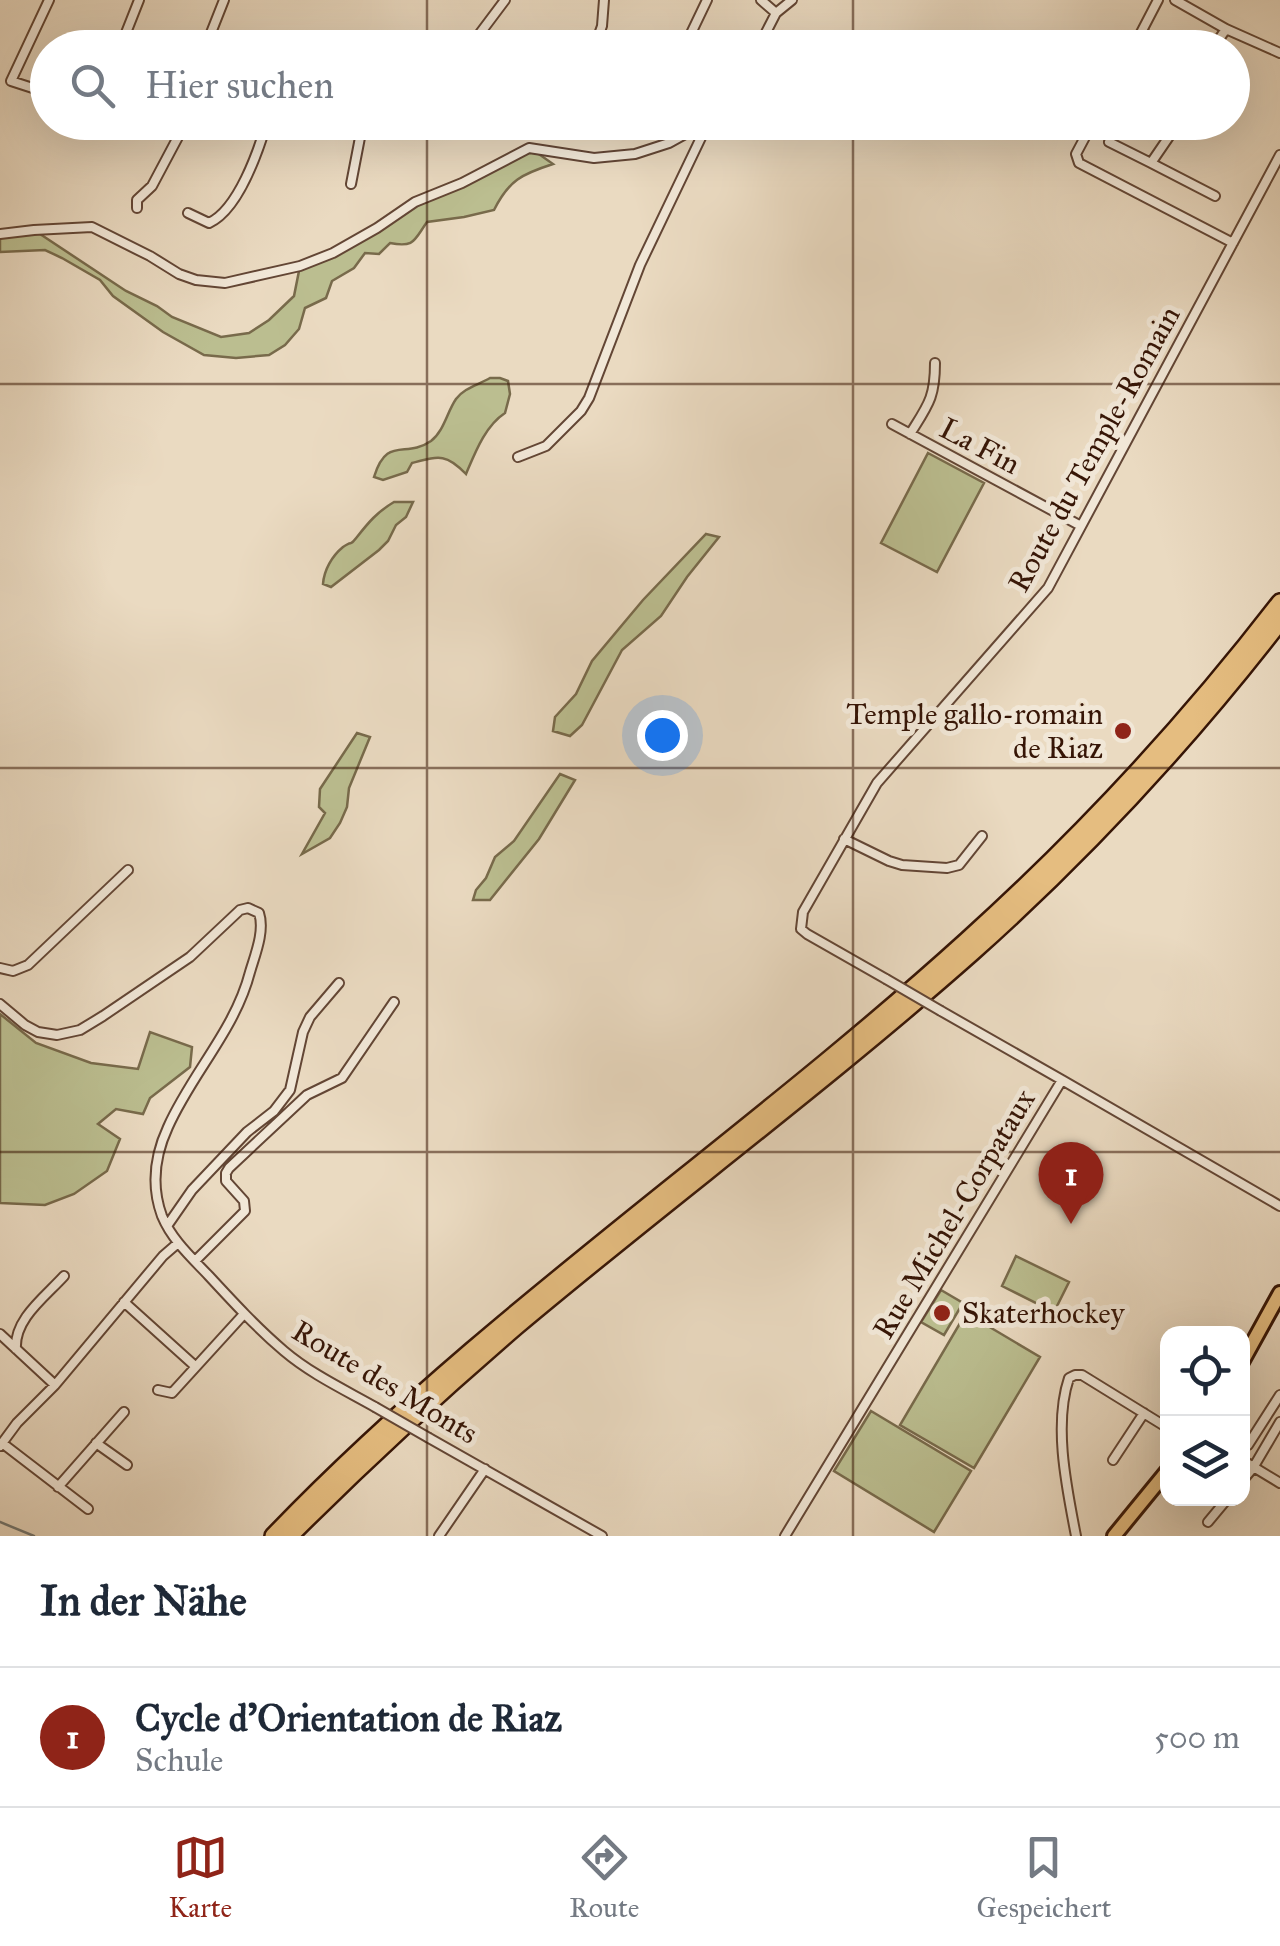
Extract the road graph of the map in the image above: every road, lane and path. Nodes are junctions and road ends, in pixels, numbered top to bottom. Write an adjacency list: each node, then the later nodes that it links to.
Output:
1 (49, 0): 13 (street)
2 (139, 0): 14 (street)
3 (224, 0): 15 (street)
4 (505, 0): 16 (street)
5 (604, 0): 17 (street)
6 (707, 0): 18 (street)
7 (762, 0): 11 (street)
8 (792, 0): 11 (street)
9 (1158, 0): 20 (street)
10 (1175, 0): 12 (street)
11 (776, 13): 19 (street)
12 (1226, 29)
13 (35, 30)
14 (127, 30)
15 (212, 30)
16 (482, 30)
17 (601, 30)
18 (693, 30)
19 (767, 30)
20 (1142, 30)
21 (30, 40): 24 (street)
22 (1250, 40): 23 (street)
23 (1280, 53)
24 (30, 87)
25 (176, 140): 37 (street)
26 (262, 140): 38 (street)
27 (360, 140): 35 (street)
28 (674, 140): 39 (street)
29 (699, 140): 44 (street)
30 (1083, 140): 40 (street)
31 (1168, 140): 34 (street)
32 (1109, 142): 34 (street)
33 (1280, 155): 40 (street, Route du Temple-Romain)
34 (1150, 163): 36 (street)
35 (351, 184)
36 (1215, 196)
37 (137, 208)
38 (188, 212)
39 (0, 234)
40 (1233, 244): 45 (street, Route du Temple-Romain)
41 (936, 363): 43 (street, La Fin)
42 (892, 424): 43 (street, La Fin)
43 (910, 434): 45 (street, La Fin)
44 (518, 457)
45 (1081, 526): 49 (street, Route du Temple-Romain)
46 (1280, 602): 90 (highway)
47 (1280, 622): 91 (highway)
48 (982, 836): 49 (street)
49 (844, 839): 55 (street, Route du Temple-Romain, bridge)
50 (128, 870): 51 (street)
51 (0, 968)
52 (340, 983): 57 (street)
53 (394, 1002): 59 (street)
54 (0, 1004): 57 (street, Route des Monts)
55 (1062, 1080): 56 (street, Rue Michel-Corpataux); 94 (street, Rue Michel-Corpataux)
56 (1280, 1206)
57 (167, 1226): 58 (street, Route des Monts)
58 (178, 1243): 59 (street, Route des Monts); 62 (street)
59 (195, 1261): 63 (street, Route des Monts)
60 (64, 1276): 66 (street)
61 (1280, 1294): 65 (main road)
62 (124, 1302): 67 (street); 68 (street)
63 (244, 1314): 67 (street); 82 (street, Route des Monts, bridge)
64 (0, 1334): 66 (street)
65 (1250, 1348)
66 (16, 1349): 68 (street)
67 (196, 1366): 69 (street)
68 (56, 1385): 77 (street)
69 (158, 1390)
70 (1280, 1395): 75 (street)
71 (124, 1412): 76 (street)
72 (1144, 1413): 74 (street); 78 (street); 95 (street)
73 (1280, 1422): 81 (street)
74 (1160, 1424)
75 (1250, 1441)
76 (96, 1443): 79 (street); 86 (street)
77 (1, 1444): 86 (street)
78 (1112, 1460)
79 (127, 1465)
80 (1250, 1466): 81 (street)
81 (1253, 1468): 83 (street); 85 (street)
82 (485, 1469): 92 (street); 93 (street, Route des Monts)
83 (1250, 1471)
84 (1160, 1480): 96 (main road)
85 (1280, 1483)
86 (58, 1486): 88 (street)
87 (1221, 1506): 89 (street)
88 (88, 1509)
89 (1208, 1522)
90 (273, 1536)
91 (290, 1536)
92 (439, 1536)
93 (602, 1536)
94 (786, 1536)
95 (1076, 1536)
96 (1114, 1536)

